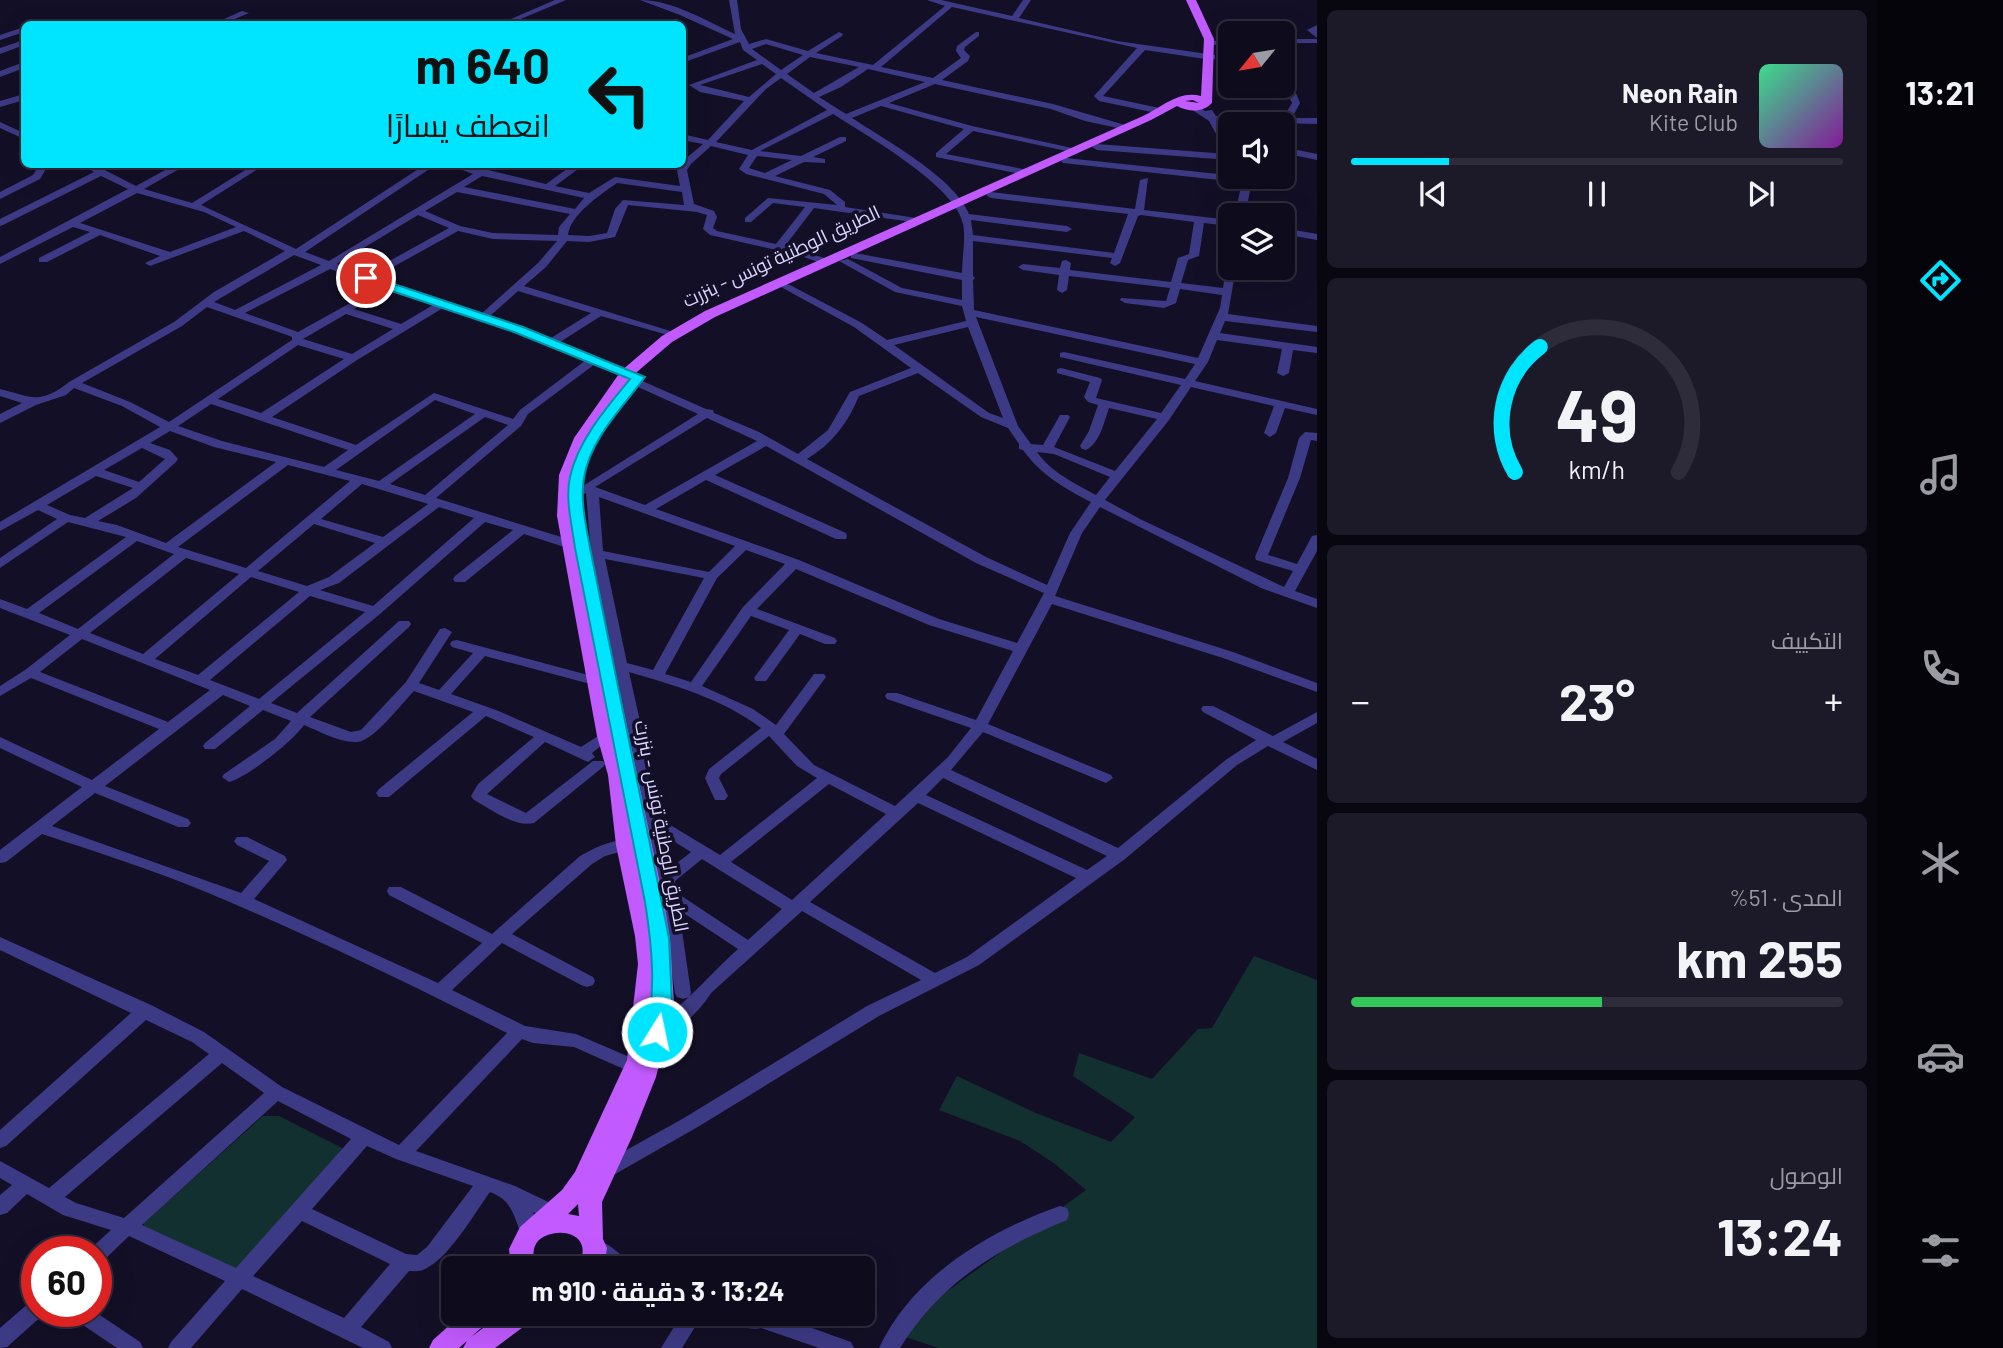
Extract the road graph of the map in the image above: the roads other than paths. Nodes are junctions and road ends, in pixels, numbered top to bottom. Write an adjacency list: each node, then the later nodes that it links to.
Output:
1 (562, 0): 11 (street)
2 (644, 0): 20 (street)
3 (733, 0): 20 (street)
4 (931, 0): 7 (street)
5 (1027, 0): 9 (street)
6 (1191, 0): 21 (main road)
7 (956, 4): 9 (street); 31 (street)
8 (246, 13): 10 (street)
9 (1014, 19): 23 (street)
10 (225, 21)
11 (510, 21)
12 (1317, 27): 17 (street)
13 (21, 30): 16 (street)
14 (839, 34): 25 (street)
15 (976, 34): 35 (street)
16 (0, 38)
17 (1314, 39): 18 (street); 26 (street)
18 (1295, 40)
19 (21, 43): 24 (street)
20 (743, 43): 25 (street); 28 (street); 29 (street)
21 (1211, 43): 22 (street); 27 (main road)
22 (1218, 43)
23 (1143, 47): 27 (street); 43 (street)
24 (0, 51)
25 (810, 54): 31 (street); 33 (street)
26 (1317, 55)
27 (1212, 58): 34 (main road)
28 (686, 60)
29 (762, 61): 33 (street); 38 (street)
30 (21, 66): 32 (street)
31 (872, 66): 35 (street); 36 (street)
32 (0, 74)
33 (781, 74): 36 (street); 38 (street)
34 (1207, 77): 39 (main road); 39 (main road, الطريق الوطنية تونس - بنزرت)
35 (935, 81): 41 (street); 50 (street)
36 (813, 97): 42 (street)
37 (21, 98): 40 (street)
38 (750, 100): 56 (street)
39 (1193, 103): 43 (main road, الطريق الوطنية تونس - بنزرت); 45 (street); 57 (main road, الطريق الوطنية تونس - بنزرت)
40 (0, 104)
41 (883, 104): 44 (street); 51 (street)
42 (833, 110): 44 (street); 60 (street)
43 (1161, 111): 50 (main road, الطريق الوطنية تونس - بنزرت)
44 (845, 118): 91 (street)
45 (1212, 119): 46 (street); 52 (street)
46 (1218, 119)
47 (1295, 120): 48 (street)
48 (1317, 121)
49 (0, 125): 53 (street)
50 (1128, 127): 61 (main road, الطريق الوطنية تونس - بنزرت)
51 (971, 128): 61 (street); 74 (street)
52 (1218, 130)
53 (21, 135)
54 (686, 138): 56 (street)
55 (843, 139): 63 (street)
56 (710, 144): 60 (street); 65 (street)
57 (1097, 147): 58 (street); 61 (main road, الطريق الوطنية تونس - بنزرت)
58 (1218, 152)
59 (1295, 152): 62 (street)
60 (752, 153): 63 (street); 77 (street)
61 (1071, 156): 74 (main road, الطريق الوطنية تونس - بنزرت); 76 (street); 83 (main road, الطريق الوطنية تونس - بنزرت)
62 (1317, 157)
63 (803, 159): 64 (street); 77 (street)
64 (822, 161)
65 (686, 163)
66 (43, 168): 84 (street)
67 (96, 168): 81 (street); 99 (street)
68 (176, 168): 81 (street)
69 (255, 168): 86 (street)
70 (427, 168): 112 (street)
71 (464, 168): 75 (street)
72 (574, 168): 79 (street)
73 (684, 168): 82 (street)
74 (1025, 172): 91 (main road, الطريق الوطنية تونس - بنزرت)
75 (481, 173): 79 (street); 80 (street)
76 (1218, 175)
77 (767, 176): 90 (street)
78 (1145, 180): 94 (street)
79 (547, 187): 85 (street)
80 (454, 188): 92 (street); 93 (street)
81 (135, 189): 86 (street); 100 (street)
82 (685, 190): 85 (street); 89 (street)
83 (991, 195): 88 (street); 91 (main road, الطريق الوطنية تونس - بنزرت)
84 (0, 196)
85 (591, 196): 93 (street)
86 (195, 205): 101 (street)
87 (812, 205): 90 (street); 95 (street); 110 (street)
88 (1078, 205): 94 (street); 103 (street)
89 (696, 209): 107 (street); 110 (street)
90 (839, 209): 97 (street)
91 (961, 209): 97 (main road, الطريق الوطنية تونس - بنزرت); 103 (street); 108 (street); 115 (main road, الطريق الوطنية تونس - بنزرت)
92 (416, 211): 102 (street); 120 (street)
93 (577, 212): 107 (street)
94 (1136, 213): 96 (street); 114 (street)
95 (748, 220)
96 (1199, 220): 98 (street); 128 (street)
97 (916, 221): 118 (main road, الطريق الوطنية تونس - بنزرت)
98 (1218, 222)
99 (0, 223)
100 (72, 223): 104 (street); 117 (street)
101 (243, 228): 112 (street); 113 (street)
102 (457, 228): 107 (street); 123 (street)
103 (1067, 229): 111 (street)
104 (99, 232): 113 (street); 116 (street)
105 (1295, 233): 106 (street)
106 (1317, 237)
107 (563, 238): 131 (street)
108 (969, 238): 109 (street); 124 (street)
109 (1029, 246): 111 (street); 121 (street)
110 (779, 247): 118 (street)
111 (1065, 250): 114 (street); 122 (street)
112 (295, 252): 120 (street); 135 (street)
113 (172, 256): 119 (street)
114 (1117, 256): 126 (street)
115 (849, 258): 124 (street); 130 (main road, الطريق الوطنية تونس - بنزرت); 140 (street)
116 (43, 260)
117 (0, 261)
118 (827, 262): 145 (main road, الطريق الوطنية تونس - بنزرت)
119 (150, 263)
120 (331, 264): 123 (street); 138 (street)
121 (1023, 267): 122 (street); 127 (street)
122 (1064, 272): 126 (street); 132 (street)
123 (366, 278): 129 (street)
124 (970, 278): 140 (street)
125 (1229, 280): 133 (street)
126 (1110, 281): 128 (street)
127 (1018, 282)
128 (1177, 286): 133 (street); 134 (street)
129 (387, 287): 136 (street); 137 (street)
130 (786, 287): 149 (street); 159 (main road, الطريق الوطنية تونس - بنزرت)
131 (518, 288): 139 (street); 141 (street)
132 (1062, 290)
133 (1227, 292): 142 (street)
134 (1125, 300)
135 (207, 303): 138 (street); 160 (street)
136 (443, 304): 141 (street); 143 (street)
137 (346, 310): 143 (street); 147 (street)
138 (237, 313): 147 (street)
139 (598, 313): 145 (street); 148 (street)
140 (970, 313): 149 (street); 155 (street); 175 (street)
141 (483, 317): 148 (street)
142 (1222, 317): 144 (street); 146 (street)
143 (401, 328): 153 (street)
144 (1317, 329)
145 (675, 334): 159 (main road, الطريق الوطنية تونس - بنزرت)
146 (1216, 336): 150 (street); 155 (street)
147 (297, 339): 153 (street); 163 (street)
148 (553, 342): 154 (street)
149 (886, 344): 156 (street)
150 (1288, 346): 151 (street); 158 (street)
151 (1317, 350)
152 (1064, 355): 161 (street)
153 (353, 358): 171 (street)
154 (592, 361): 159 (street); 174 (street)
155 (1202, 362): 161 (street)
156 (921, 369): 175 (street); 185 (street)
157 (1061, 371): 165 (street)
158 (1283, 373)
159 (633, 377): 167 (street); 194 (main road, الطريق الوطنية تونس - بنزرت); 211 (main road, الطريق الوطنية تونس - بنزرت)
160 (74, 384): 164 (street); 176 (street)
161 (1187, 384): 166 (street); 172 (street)
162 (0, 392): 164 (street)
163 (210, 400): 171 (street); 176 (street)
164 (32, 403): 173 (street)
165 (1105, 403): 172 (street); 182 (street)
166 (1280, 405): 168 (street); 177 (street)
167 (709, 412): 179 (street); 194 (street)
168 (1317, 412)
169 (483, 413): 174 (street); 184 (street); 192 (street)
170 (1064, 416): 183 (street)
171 (262, 418): 184 (street)
172 (1165, 418): 190 (street)
173 (0, 419)
174 (517, 424): 195 (street)
175 (1012, 426): 181 (street)
176 (169, 427): 180 (street); 186 (street)
177 (1270, 433)
178 (1317, 437): 215 (street)
179 (766, 441): 185 (street); 189 (street)
180 (141, 444): 187 (street); 193 (street)
181 (1023, 446): 183 (street); 196 (street)
182 (1086, 446)
183 (1048, 448): 190 (street)
184 (357, 449): 188 (street)
185 (798, 458): 220 (street)
186 (286, 461): 188 (street); 210 (street)
187 (94, 471): 193 (street); 197 (street)
188 (326, 471): 191 (street)
189 (705, 475): 198 (street); 206 (street)
190 (1117, 476): 196 (street)
191 (360, 479): 192 (street); 201 (street)
192 (382, 485): 195 (street)
193 (142, 487): 202 (street)
194 (584, 491): 198 (street); 211 (main road, الطريق الوطنية تونس - بنزرت)
195 (433, 501): 199 (street); 208 (street)
196 (1098, 501): 220 (street); 221 (street)
197 (37, 505): 200 (street); 203 (street)
198 (647, 509): 209 (street)
199 (484, 517): 204 (street); 225 (street)
200 (66, 518): 202 (street); 214 (street)
201 (312, 520): 208 (street); 216 (street)
202 (89, 521): 205 (street)
203 (0, 527)
204 (522, 529): 211 (street); 218 (street)
205 (135, 536): 210 (street); 226 (street)
206 (841, 536)
207 (1317, 539): 215 (street)
208 (383, 541): 219 (street)
209 (744, 545): 213 (street); 217 (street)
210 (168, 548): 212 (street)
211 (583, 549): 217 (street); 236 (main road, الطريق الوطنية تونس - بنزرت); 237 (street); 243 (main road, الطريق الوطنية تونس - بنزرت)
212 (184, 553): 216 (street); 230 (street)
213 (794, 563): 224 (street); 233 (street)
214 (0, 564)
215 (1301, 569): 221 (street)
216 (249, 572): 219 (street); 235 (street)
217 (712, 576): 239 (street)
218 (460, 579)
219 (309, 590): 225 (street); 242 (street)
220 (1049, 594): 233 (street); 245 (street)
221 (1287, 594): 223 (street)
222 (0, 603): 226 (street)
223 (1317, 604)
224 (748, 610): 228 (street); 247 (street)
225 (375, 611): 251 (street)
226 (29, 614): 230 (street)
227 (404, 624): 256 (street)
228 (797, 629): 231 (street); 241 (street)
229 (445, 632): 244 (street)
230 (82, 633): 235 (street); 238 (street)
231 (830, 641)
232 (457, 644): 234 (street)
233 (1019, 648): 257 (street)
234 (482, 651): 243 (street); 249 (street)
235 (147, 658): 242 (street)
236 (606, 662): 237 (street); 254 (main road, الطريق الوطنية تونس - بنزرت)
237 (623, 666): 239 (street); 279 (street)
238 (30, 673): 248 (street); 258 (street)
239 (657, 675): 247 (street)
240 (819, 677): 259 (street)
241 (761, 678)
242 (201, 681): 246 (street)
243 (598, 682): 254 (main road, الطريق الوطنية تونس - بنزرت)
244 (411, 685): 249 (street); 256 (street)
245 (1317, 688)
246 (220, 690): 251 (street); 258 (street)
247 (693, 690): 259 (street)
248 (0, 692)
249 (442, 695): 253 (street)
250 (892, 696): 257 (street)
251 (262, 705): 256 (street); 264 (street)
252 (1208, 709): 262 (street)
253 (483, 711): 260 (street); 274 (street)
254 (609, 711): 261 (main road, الطريق الوطنية تونس - بنزرت); 300 (main road, الطريق الوطنية تونس - بنزرت)
255 (1317, 717): 262 (street)
256 (300, 718): 270 (street)
257 (980, 726): 268 (street); 272 (street)
258 (169, 728): 273 (street)
259 (773, 731): 271 (street); 275 (street)
260 (544, 736): 265 (street); 266 (street)
261 (606, 736): 265 (street); 269 (main road, الطريق الوطنية تونس - بنزرت)
262 (1270, 741): 267 (street); 284 (street)
263 (0, 742): 273 (street)
264 (210, 746)
265 (582, 753): 266 (street)
266 (598, 764): 269 (street)
267 (1317, 765)
268 (941, 771): 276 (street); 284 (street)
269 (617, 775): 282 (main road, الطريق الوطنية تونس - بنزرت)
270 (229, 777)
271 (827, 778): 277 (street); 286 (street)
272 (1107, 778)
273 (94, 787): 278 (street); 280 (street)
274 (384, 793)
275 (720, 796)
276 (916, 796): 277 (street); 287 (street)
277 (896, 813): 291 (street)
278 (183, 823)
279 (656, 823): 283 (street); 288 (street)
280 (38, 827): 285 (street); 290 (street)
281 (242, 841): 290 (street)
282 (626, 845): 292 (street); 302 (main road, الطريق الوطنية تونس - بنزرت)
283 (702, 851): 286 (street); 288 (street)
284 (1119, 855): 287 (street)
285 (0, 859)
286 (720, 863): 291 (street)
287 (1087, 877): 296 (street)
288 (668, 887): 294 (street); 299 (street)
289 (395, 891): 292 (street)
290 (243, 901): 298 (street)
291 (798, 906): 294 (street); 296 (street)
292 (498, 938): 295 (street); 298 (street)
293 (0, 943): 301 (street)
294 (751, 950): 297 (street)
295 (587, 981)
296 (936, 981): 313 (street)
297 (705, 989): 299 (street); 304 (street)
298 (440, 991): 303 (street)
299 (683, 993): 300 (street)
300 (663, 1004): 302 (street); 304 (main road, الطريق الوطنية تونس - بنزرت)
301 (145, 1010): 306 (street); 309 (street)
302 (645, 1012): 305 (main road, الطريق الوطنية تونس - بنزرت)
303 (519, 1031): 307 (street); 311 (street)
304 (657, 1032): 305 (street); 313 (main road, الطريق الوطنية تونس - بنزرت)
305 (640, 1042): 307 (main road, الطريق الوطنية تونس - بنزرت)
306 (221, 1054): 308 (street); 317 (street)
307 (635, 1067): 323 (main road, الطريق الوطنية تونس - بنزرت)
308 (276, 1092): 310 (street); 321 (street)
309 (3, 1133)
310 (364, 1137): 311 (street); 319 (street)
311 (402, 1154): 314 (street)
312 (0, 1170): 315 (street)
313 (602, 1173): 323 (main road, الطريق الوطنية تونس - بنزرت)
314 (486, 1183): 316 (street); 325 (street)
315 (25, 1184): 317 (street); 318 (street)
316 (508, 1191): 323 (street); 323 (street)
317 (50, 1198): 321 (street)
318 (0, 1207)
319 (299, 1211): 325 (street); 326 (street)
320 (1060, 1214): 342 (street)
321 (128, 1227): 322 (street); 326 (street)
322 (112, 1241)
323 (553, 1244): 324 (street)
324 (586, 1256)
325 (404, 1262): 333 (street)
326 (240, 1281): 333 (street); 336 (street)
327 (21, 1322): 334 (street)
328 (466, 1326): 338 (main road)
329 (505, 1326): 339 (main road)
330 (685, 1326): 340 (street)
331 (777, 1326): 341 (street)
332 (102, 1327): 335 (street)
333 (347, 1329): 337 (street)
334 (0, 1341)
335 (133, 1348)
336 (178, 1348)
337 (382, 1348)
338 (442, 1348)
339 (476, 1348)
340 (671, 1348)
341 (845, 1348)
342 (889, 1348)

